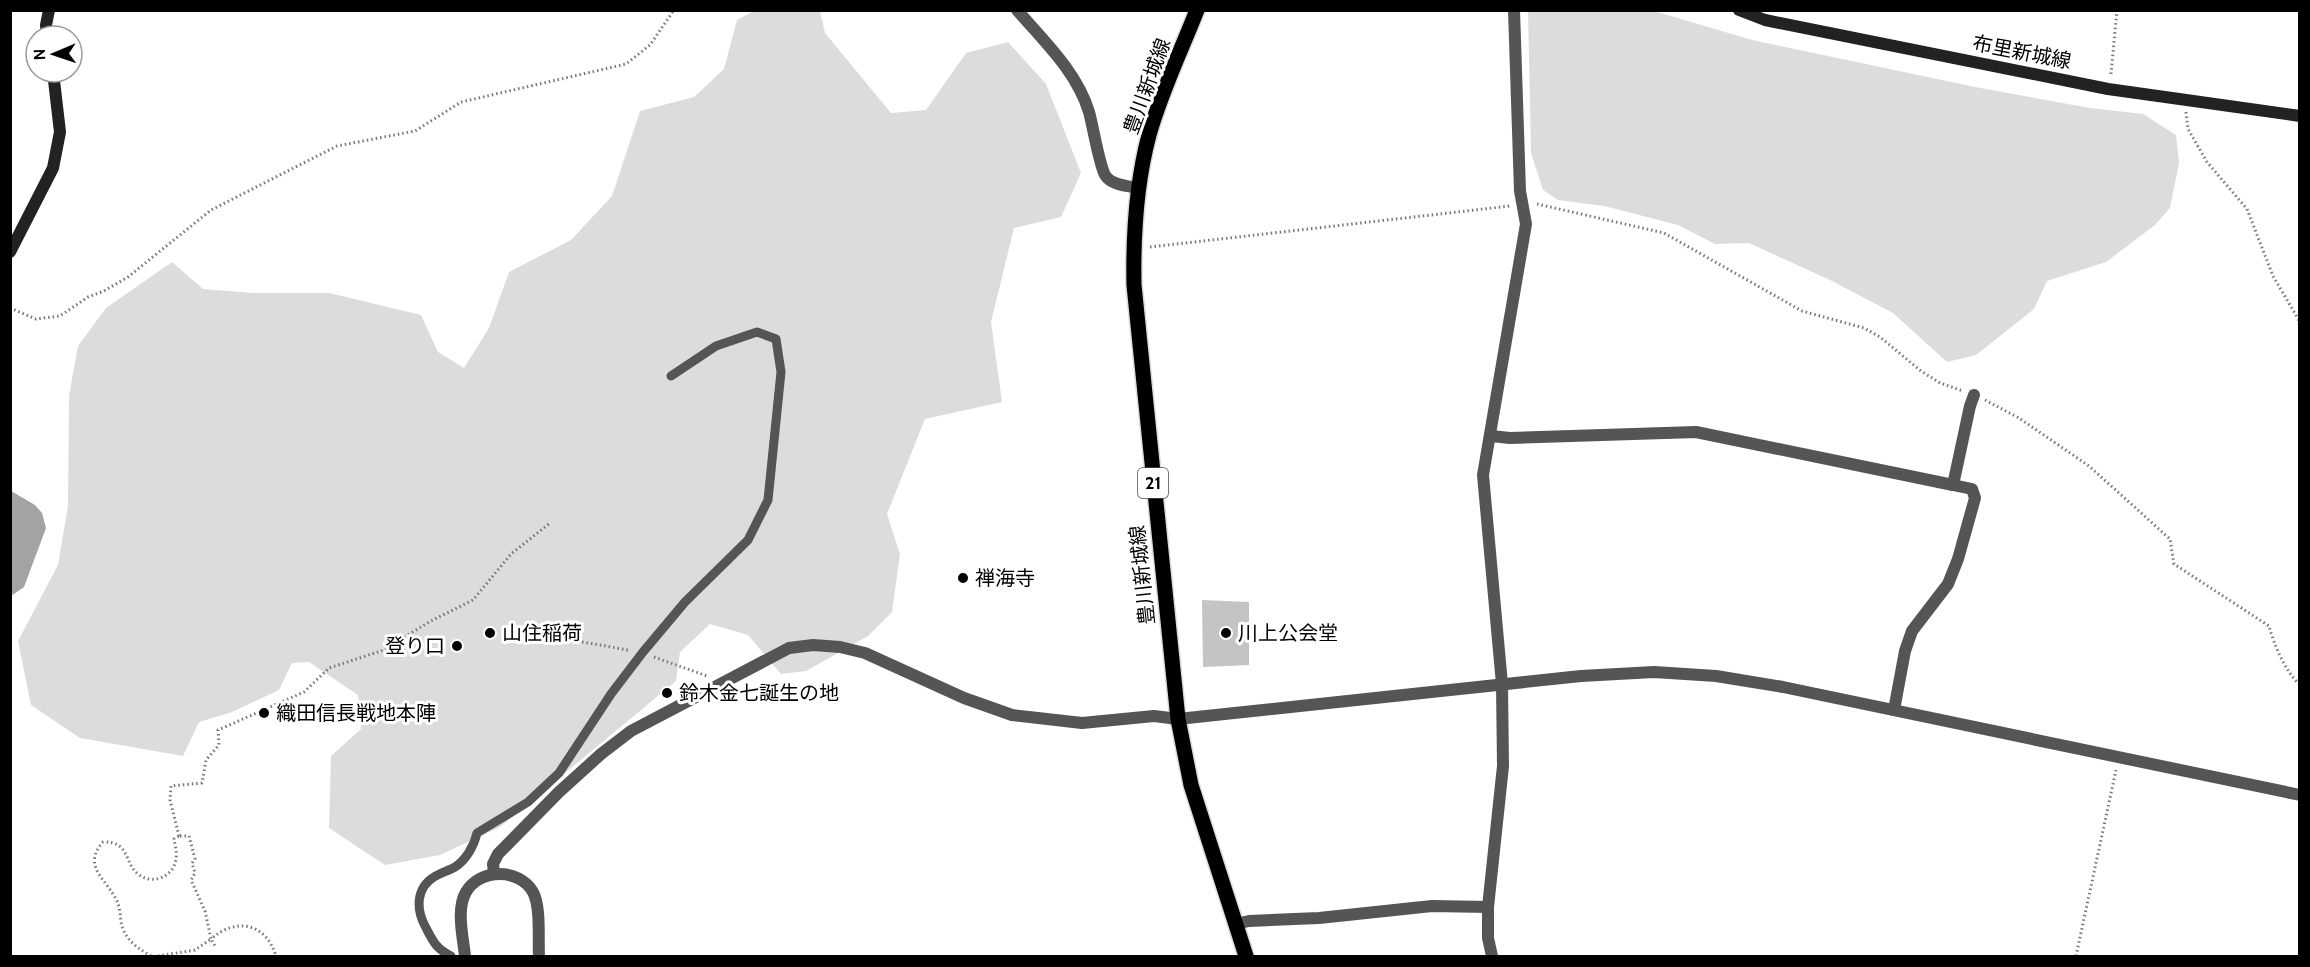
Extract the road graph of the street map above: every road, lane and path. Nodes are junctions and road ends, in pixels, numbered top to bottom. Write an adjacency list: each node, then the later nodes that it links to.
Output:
1 (674, 10): 15 (path)
2 (1017, 10): 11 (street)
3 (1197, 10): 11 (main road, 豊川新城線 / 21)
4 (1514, 10): 12 (street)
5 (1739, 10): 8 (main road, 布里新城線)
6 (2118, 10): 8 (path)
7 (54, 84): 14 (main road)
8 (2108, 89): 9 (main road, 布里新城線)
9 (2184, 100): 10 (main road, 布里新城線); 16 (path)
10 (2300, 116)
11 (1138, 188): 13 (main road, 豊川新城線 / 21)
12 (1524, 205): 13 (path); 18 (path); 19 (street)
13 (1133, 246): 25 (main road, 豊川新城線 / 21)
14 (10, 252)
15 (10, 308)
16 (2300, 322)
17 (671, 376): 37 (lane)
18 (1974, 394): 20 (street); 23 (path)
19 (1491, 436): 20 (street); 22 (street)
20 (1953, 485): 24 (street)
21 (550, 523): 28 (path)
22 (1502, 684): 24 (street); 25 (street); 30 (street)
23 (2300, 685)
24 (1894, 710): 26 (street)
25 (1178, 718): 29 (street); 31 (main road, 豊川新城線 / 21)
26 (2119, 757): 27 (street); 42 (path)
27 (2300, 795)
28 (179, 836): 32 (path); 34 (path)
29 (494, 873): 38 (street); 39 (street)
30 (1488, 907): 31 (street); 41 (street)
31 (1235, 924): 40 (main road, 豊川新城線 / 21)
32 (211, 939): 33 (path); 35 (path); 36 (path)
33 (215, 946)
34 (151, 957)
35 (158, 957)
36 (276, 957)
37 (451, 957)
38 (465, 957)
39 (539, 957)
40 (1246, 957)
41 (1492, 957)
42 (2076, 957)

